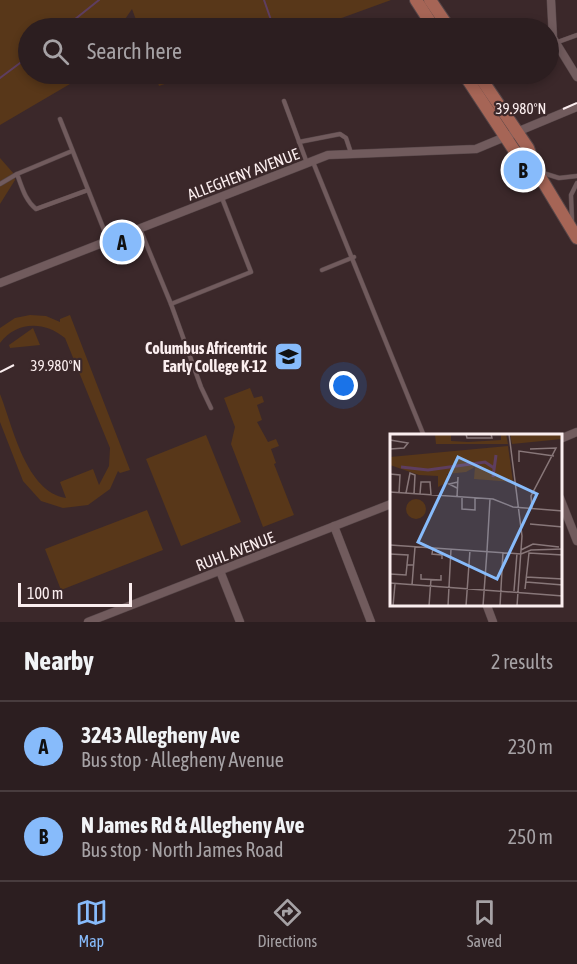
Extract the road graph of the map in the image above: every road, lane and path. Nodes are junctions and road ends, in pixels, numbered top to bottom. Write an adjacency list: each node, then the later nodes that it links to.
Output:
1 (416, 0): 4 (main road)
2 (430, 0): 5 (main road)
3 (551, 0): 6 (street)
4 (434, 18)
5 (438, 18)
6 (551, 18)
7 (577, 35): 8 (lane)
8 (559, 42)
9 (559, 49): 10 (street)
10 (577, 77)
11 (472, 84): 18 (main road)
12 (485, 84): 14 (main road)
13 (488, 84): 14 (lane)
14 (487, 87): 18 (main road)
15 (284, 102): 19 (lane)
16 (577, 107): 18 (street, ALLEGHENY AVENUE)
17 (60, 119): 20 (lane)
18 (510, 133): 21 (street, ALLEGHENY AVENUE); 23 (main road)
19 (299, 142): 21 (lane); 22 (lane)
20 (72, 150): 24 (lane); 28 (lane)
21 (351, 153): 22 (street, ALLEGHENY AVENUE)
22 (310, 163): 29 (street, ALLEGHENY AVENUE); 33 (lane)
23 (537, 171): 25 (lane); 31 (main road)
24 (17, 174): 27 (lane); 28 (lane)
25 (577, 176)
26 (577, 183): 31 (lane)
27 (0, 184)
28 (88, 190): 32 (lane)
29 (222, 198): 30 (street, ALLEGHENY AVENUE); 36 (lane)
30 (140, 229): 32 (street, ALLEGHENY AVENUE); 36 (lane)
31 (574, 232)
32 (108, 241): 35 (street, ALLEGHENY AVENUE)
33 (354, 257): 34 (lane); 39 (lane)
34 (322, 270)
35 (0, 283)
36 (171, 304): 37 (lane)
37 (212, 408)
38 (577, 432): 40 (street)
39 (423, 434)
40 (562, 439)
41 (562, 501): 44 (street)
42 (390, 504): 43 (street, RUHL AVENUE)
43 (334, 526): 45 (street, RUHL AVENUE); 49 (street)
44 (577, 541)
45 (220, 571): 47 (street, RUHL AVENUE); 48 (street)
46 (486, 607): 50 (street)
47 (88, 622)
48 (240, 622)
49 (371, 622)
50 (493, 622)

